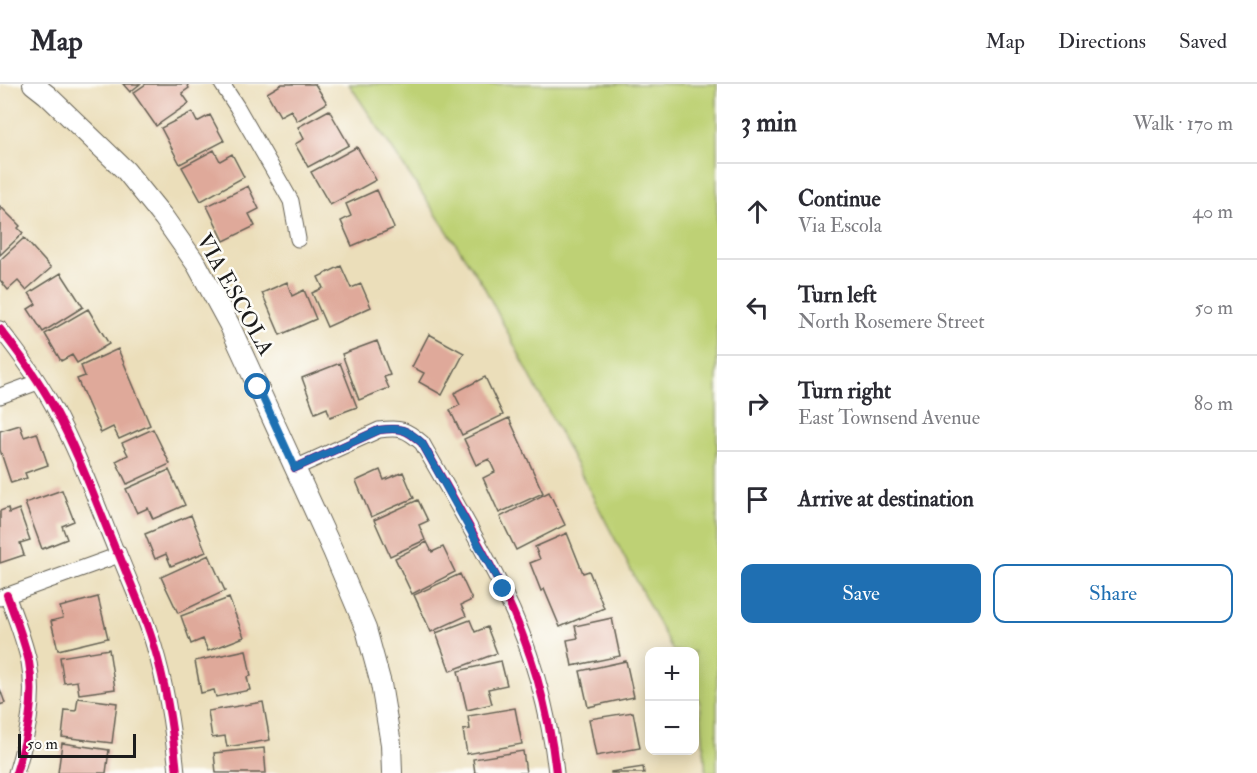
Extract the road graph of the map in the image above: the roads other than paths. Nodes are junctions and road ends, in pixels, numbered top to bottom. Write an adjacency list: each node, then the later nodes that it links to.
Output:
1 (222, 84): 3 (street)
2 (46, 88): 7 (main road, VIA ESCOLA)
3 (298, 239)
4 (0, 329): 5 (street)
5 (38, 382): 6 (street); 8 (street)
6 (0, 396)
7 (295, 468): 12 (main road, VIA ESCOLA); 13 (street)
8 (119, 555): 9 (street); 11 (street)
9 (4, 596): 10 (street)
10 (16, 773)
11 (177, 773)
12 (392, 773)
13 (556, 773)

